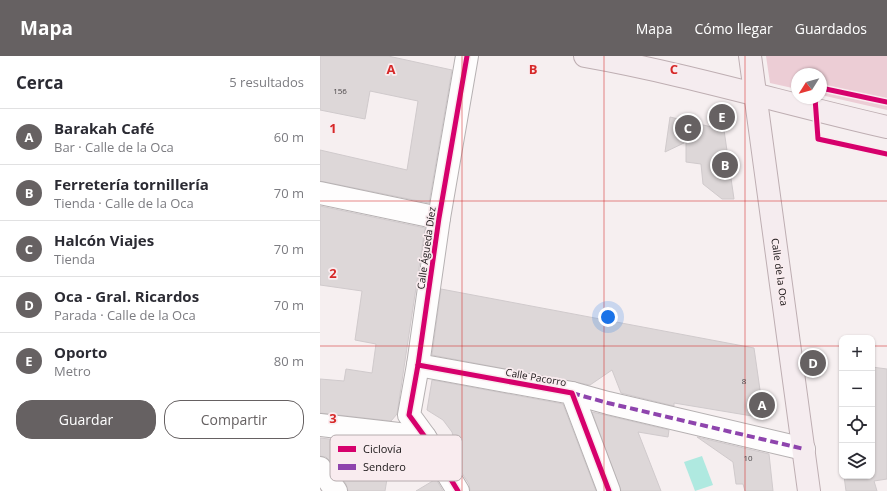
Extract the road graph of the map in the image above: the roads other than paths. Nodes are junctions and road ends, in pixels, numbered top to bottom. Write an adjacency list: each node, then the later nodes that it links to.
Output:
1 (467, 56): 7 (street, Calle Águeda Díez)
2 (586, 56): 4 (main road)
3 (750, 56): 4 (main road, Calle de la Oca)
4 (756, 95): 5 (main road); 13 (main road, Calle de la Oca)
5 (887, 127)
6 (320, 194): 7 (street)
7 (439, 218): 8 (street, Calle Águeda Díez)
8 (418, 365): 9 (street, Calle Pacorro); 12 (street, Calle Águeda Díez)
9 (572, 393): 13 (street); 18 (street, Calle Pacorro)
10 (320, 425): 11 (street)
11 (408, 435)
12 (424, 435)
13 (804, 449): 19 (main road, Calle de la Oca)
14 (320, 468): 16 (street)
15 (452, 481): 17 (street, Calle Águeda Díez)
16 (336, 491)
17 (458, 491)
18 (610, 491)
19 (810, 491)

